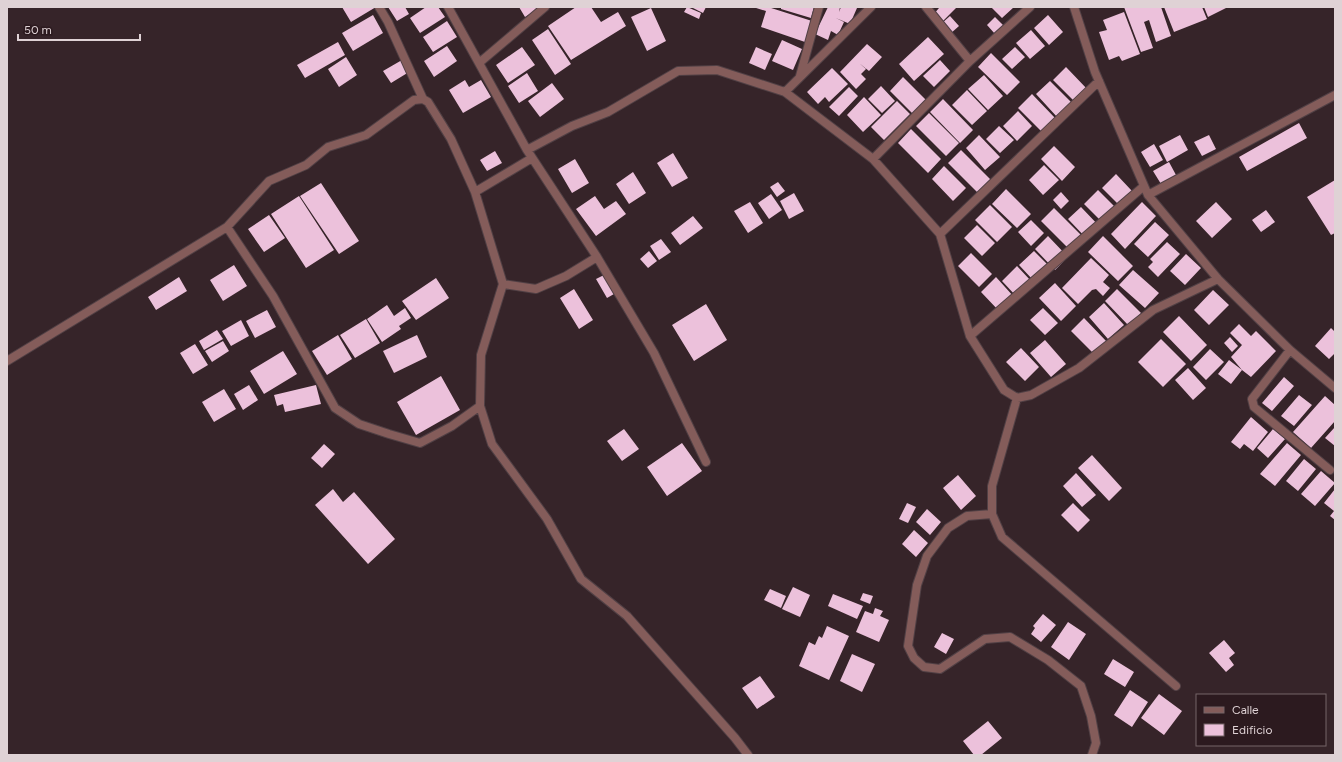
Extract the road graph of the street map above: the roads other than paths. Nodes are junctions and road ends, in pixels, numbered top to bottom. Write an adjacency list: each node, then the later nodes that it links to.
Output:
1 (380, 7): 15 (street)
2 (448, 7): 10 (street)
3 (545, 7): 10 (street)
4 (819, 7): 11 (street)
5 (872, 7): 11 (street)
6 (926, 7): 9 (street)
7 (1030, 7): 9 (street)
8 (1074, 7): 12 (street)
9 (970, 61): 18 (street)
10 (479, 63): 16 (street)
11 (800, 78): 13 (street)
12 (1099, 81): 19 (street); 23 (street)
13 (785, 92): 16 (street); 18 (street)
14 (1335, 95): 21 (street)
15 (423, 99): 20 (street); 22 (street)
16 (527, 150): 17 (street)
17 (532, 158): 20 (street); 24 (street)
18 (873, 160): 23 (street)
19 (1144, 186): 21 (street); 27 (street)
20 (475, 192): 26 (street)
21 (1148, 195): 25 (street)
22 (227, 227): 29 (street); 32 (street)
23 (940, 234): 27 (street)
24 (598, 257): 26 (street); 33 (street)
25 (1218, 279): 28 (street); 31 (street)
26 (503, 284): 32 (street)
27 (970, 336): 31 (street)
28 (1290, 350): 30 (street); 34 (street)
29 (7, 361)
30 (1335, 388)
31 (1018, 398): 35 (street)
32 (480, 406): 37 (street)
33 (706, 462)
34 (1330, 470)
35 (992, 514): 36 (street); 38 (street)
36 (1176, 686)
37 (748, 755)
38 (1092, 755)

